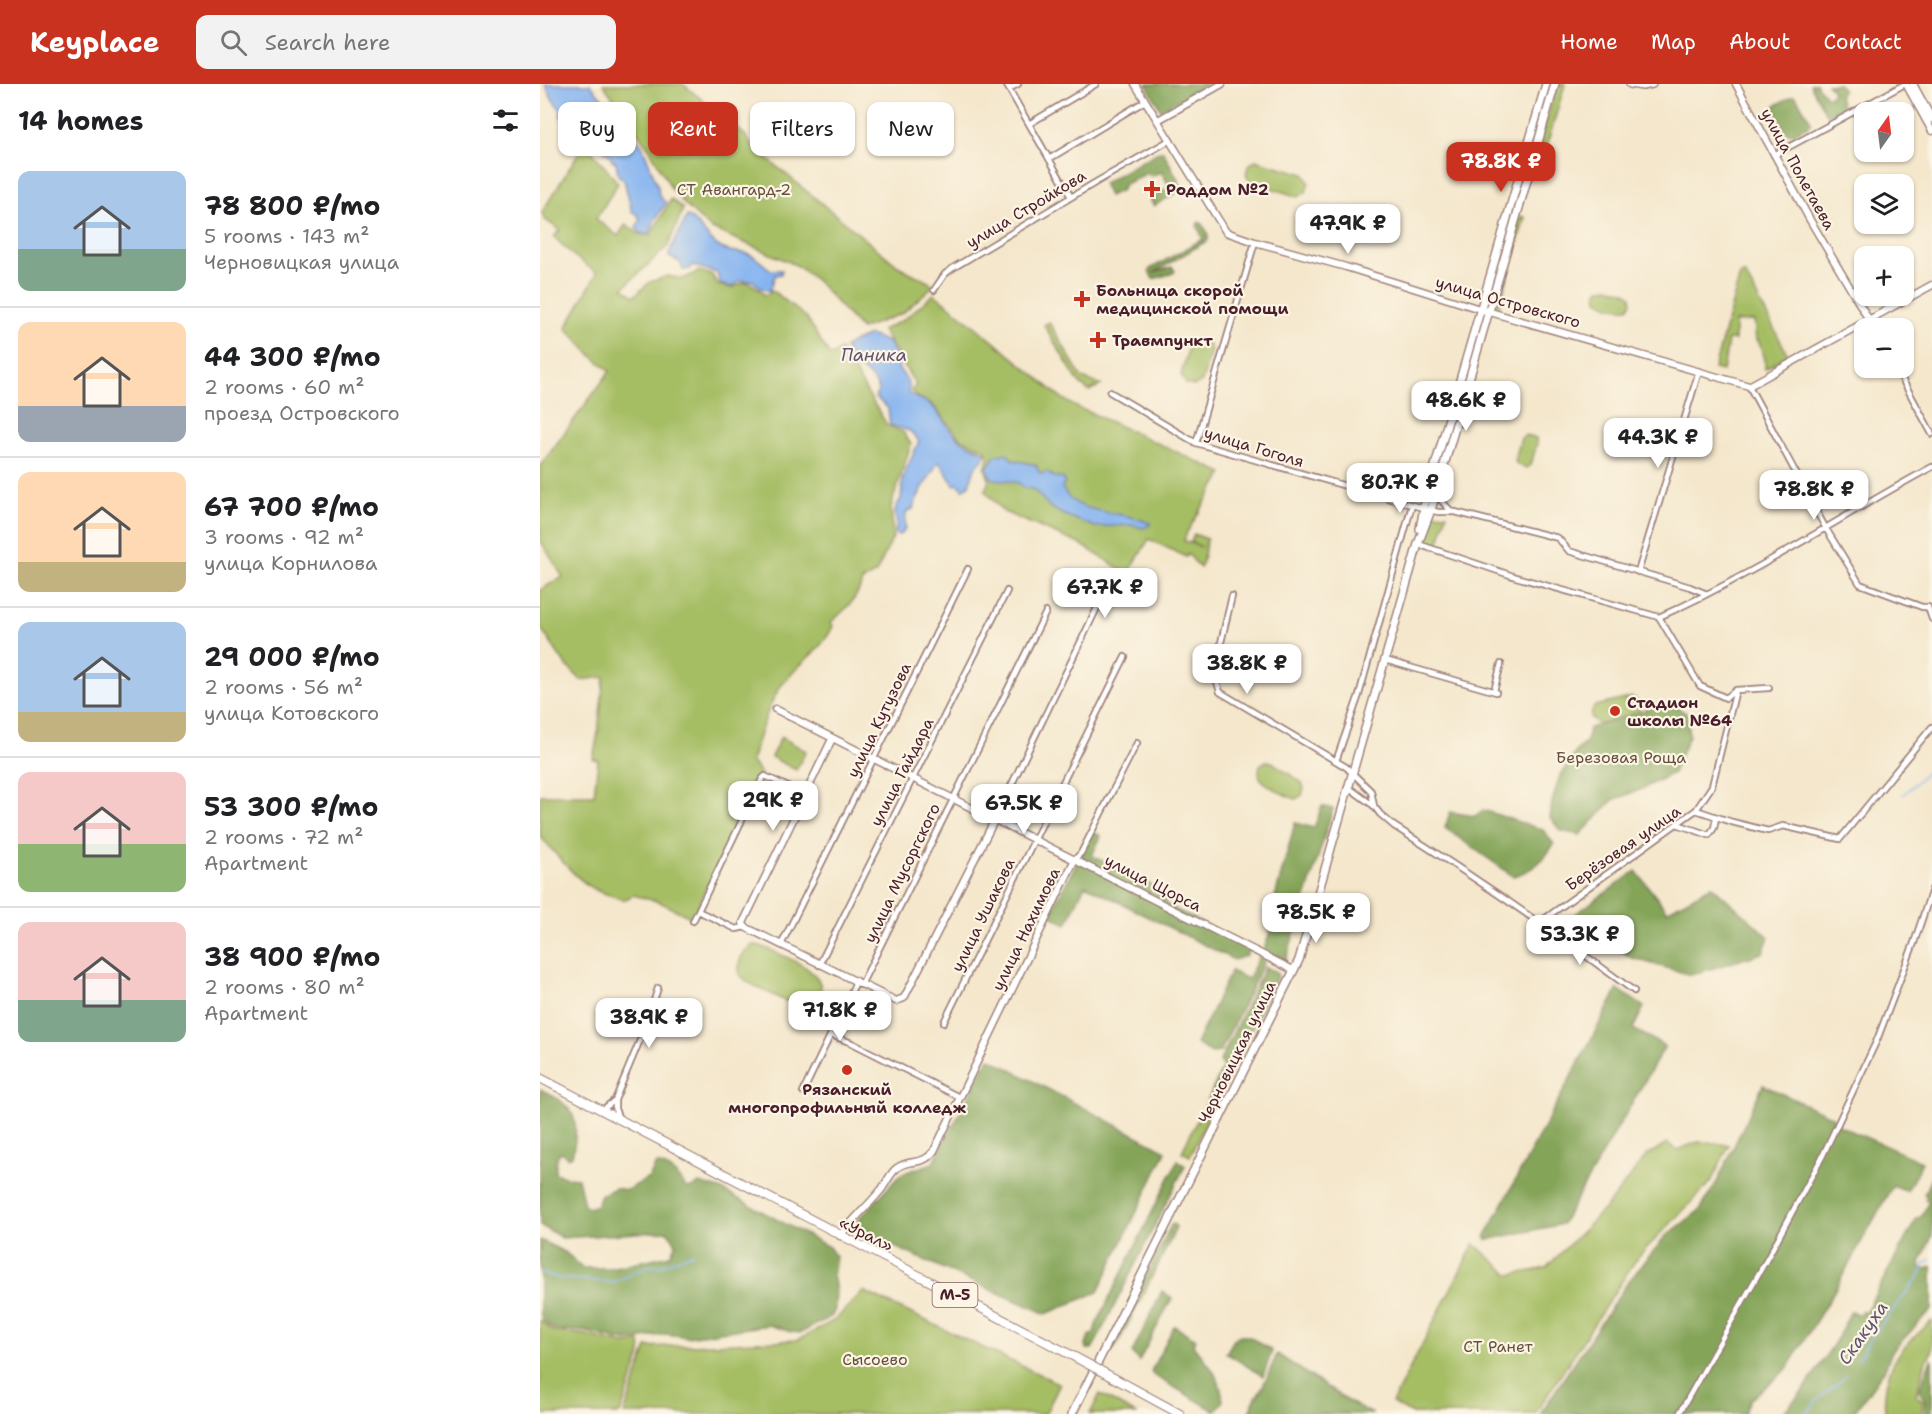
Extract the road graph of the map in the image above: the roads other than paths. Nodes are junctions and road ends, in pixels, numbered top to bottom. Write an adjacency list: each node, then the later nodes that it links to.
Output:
1 (1018, 84): 12 (street)
2 (1096, 84): 16 (street)
3 (1135, 84): 13 (street, улица Островского)
4 (1222, 84): 15 (street)
5 (1546, 84): 25 (main road, Черновицкая улица)
6 (1555, 84): 26 (main road, Черновицкая улица)
7 (1630, 84): 8 (main road)
8 (1652, 84)
9 (1736, 84): 19 (street, улица Полетаева)
10 (1906, 84): 17 (street); 19 (street)
11 (1913, 84): 14 (street)
12 (1008, 87): 16 (street)
13 (1145, 101): 15 (street, улица Островского); 20 (street)
14 (1932, 119)
15 (1158, 120): 18 (street, улица Островского)
16 (1029, 123): 20 (street)
17 (1932, 131)
18 (1170, 140): 21 (street, улица Стройкова); 22 (street, улица Островского)
19 (1774, 155): 27 (street, улица Полетаева)
20 (1049, 159): 21 (street)
21 (1071, 197): 24 (street, улица Стройкова)
22 (1255, 242): 25 (street, улица Островского); 35 (street)
23 (1932, 285): 28 (street)
24 (934, 290)
25 (1480, 309): 26 (street, улица Островского); 39 (main road, Черновицкая улица)
26 (1489, 312): 30 (street, улица Островского); 37 (main road, Черновицкая улица)
27 (1868, 318)
28 (1873, 318)
29 (1854, 328): 32 (street)
30 (1699, 371): 32 (street, улица Островского); 44 (street)
31 (1901, 378): 34 (street)
32 (1749, 386): 41 (street)
33 (1110, 392): 35 (street, улица Гоголя)
34 (1932, 434)
35 (1196, 443): 38 (street, улица Гоголя)
36 (1932, 467): 41 (street)
37 (1435, 494): 39 (main road, Черновицкая улица); 40 (street)
38 (1412, 506): 39 (street, улица Гоголя); 63 (street)
39 (1427, 509): 40 (street, улица Гоголя); 42 (main road, Черновицкая улица)
40 (1452, 512): 44 (street, улица Гоголя)
41 (1825, 527): 47 (street); 49 (street)
42 (1418, 544): 51 (street); 54 (main road, Черновицкая улица)
43 (968, 569): 62 (street, улица Кутузова)
44 (1638, 572): 47 (street, улица Гоголя)
45 (1007, 591): 65 (street, улица Гайдара)
46 (1108, 592): 72 (street)
47 (1707, 594): 51 (street)
48 (1232, 596): 63 (street)
49 (1930, 606): 52 (street)
50 (1046, 612): 68 (street, улица Мусоргского)
51 (1659, 617): 57 (street)
52 (1932, 619)
53 (1125, 657): 74 (street, улица Ушакова)
54 (1385, 660): 55 (street); 64 (main road, Черновицкая улица)
55 (1501, 664)
56 (1768, 688): 57 (street)
57 (1736, 690): 70 (street, Берёзовая улица)
58 (775, 709): 60 (street, улица Щорса)
59 (1932, 727): 71 (street)
60 (832, 739): 62 (street, улица Щорса); 67 (street)
61 (1137, 743): 75 (street, улица Нахимова)
62 (873, 759): 65 (street, улица Щорса); 81 (street, улица Кутузова)
63 (1336, 761): 64 (street)
64 (1352, 773): 66 (main road, Черновицкая улица); 69 (street)
65 (912, 778): 68 (street, улица Щорса); 82 (street, улица Гайдара)
66 (1348, 787): 69 (street); 83 (main road, Черновицкая улица)
67 (805, 795): 77 (street); 80 (street)
68 (952, 799): 72 (street, улица Щорса); 84 (street, улица Мусоргского)
69 (1374, 806): 79 (street)
70 (1696, 810): 71 (street); 73 (street, Берёзовая улица)
71 (1716, 818): 73 (street)
72 (994, 819): 74 (street, улица Щорса); 84 (street)
73 (1677, 824): 79 (street, Берёзовая улица)
74 (1034, 839): 75 (street, улица Щорса); 87 (street, улица Ушакова)
75 (1076, 859): 83 (street, улица Щорса); 91 (street, улица Нахимова)
76 (1932, 889): 98 (street)
77 (698, 911): 78 (street); 80 (street)
78 (693, 921)
79 (1540, 922): 86 (street)
80 (745, 927): 81 (street)
81 (781, 945): 82 (street)
82 (819, 964): 84 (street)
83 (1293, 970): 96 (main road, Черновицкая улица)
84 (859, 984): 88 (street, улица Мусоргского)
85 (658, 988): 92 (street)
86 (1634, 991)
87 (944, 1022)
88 (831, 1035): 90 (street, улица Мусоргского); 91 (street)
89 (540, 1078): 93 (highway, «Урал» / М-5)
90 (803, 1092)
91 (959, 1097): 95 (street, улица Нахимова)
92 (615, 1100): 93 (street); 94 (street)
93 (601, 1111): 94 (highway, «Урал» / М-5)
94 (620, 1121): 95 (highway, «Урал» / М-5)
95 (840, 1236): 97 (highway, «Урал» / М-5, bridge)
96 (1072, 1414)
97 (1180, 1414)
98 (1679, 1414)

